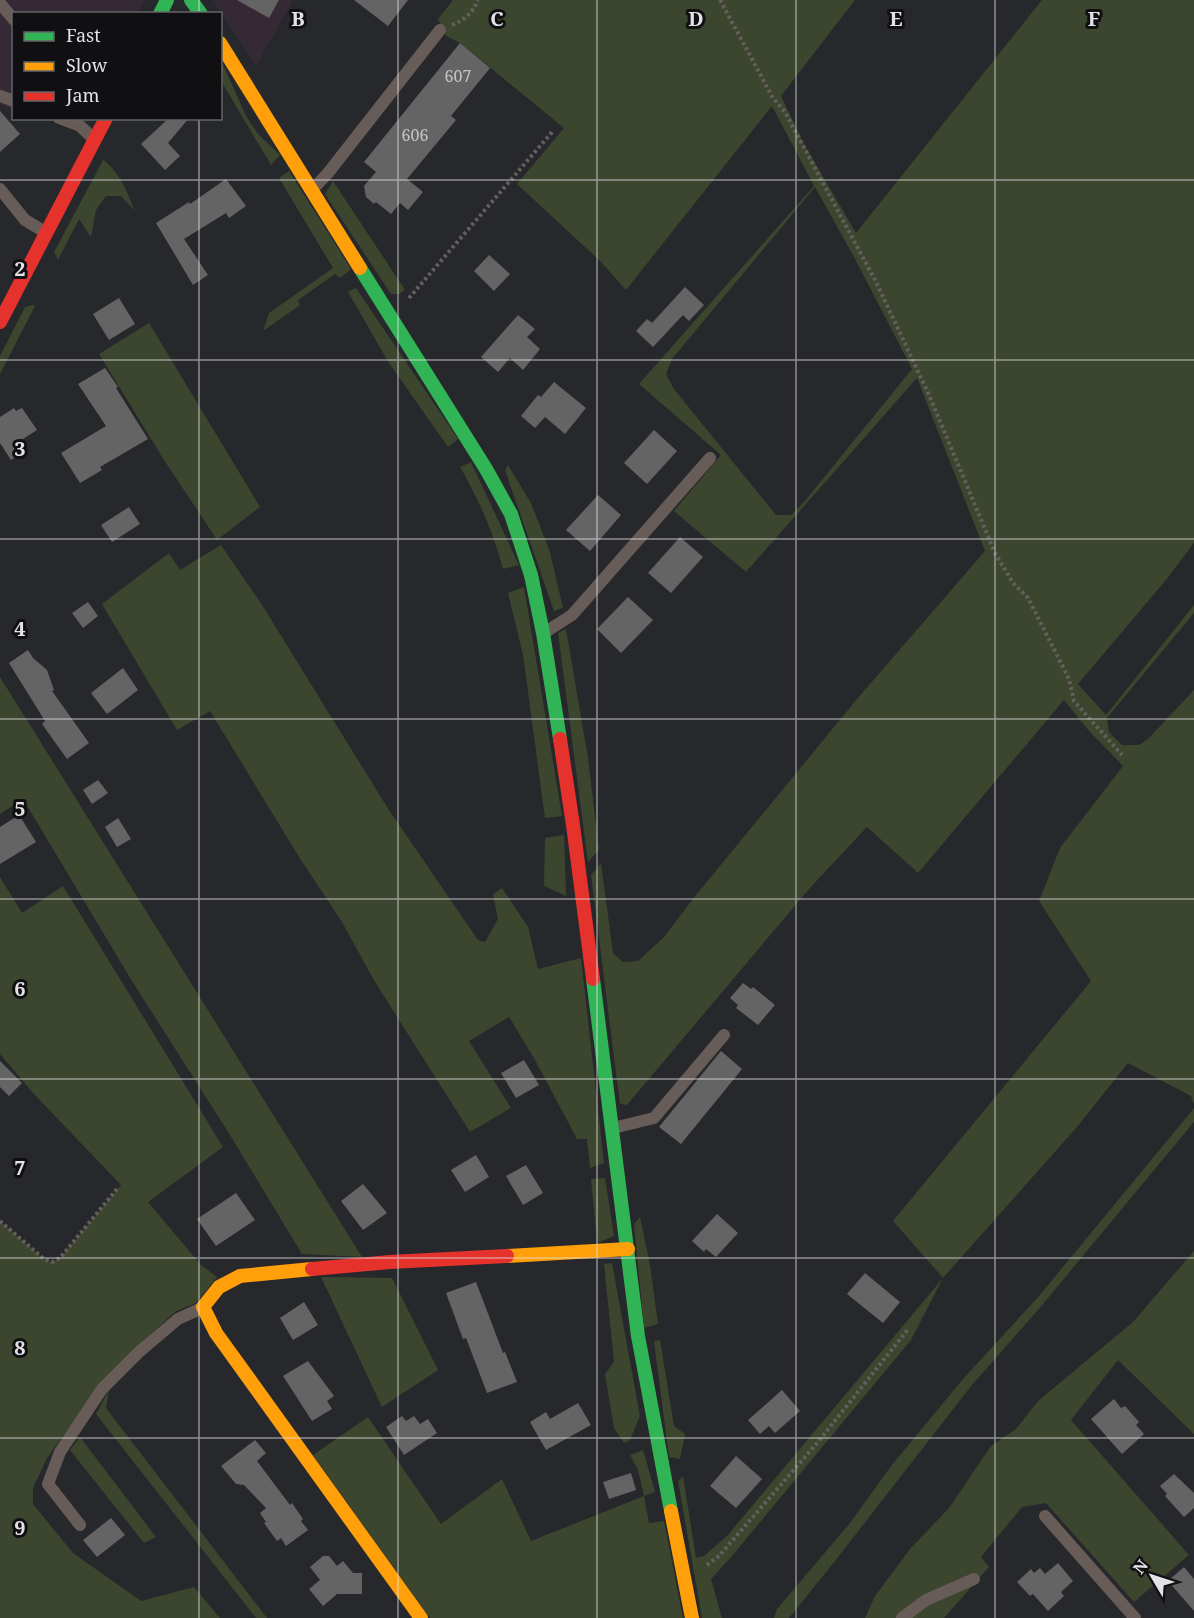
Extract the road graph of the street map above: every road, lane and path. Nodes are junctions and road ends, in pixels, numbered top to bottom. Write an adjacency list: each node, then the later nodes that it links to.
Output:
1 (478, 0): 5 (path)
2 (720, 0): 18 (path)
3 (0, 3): 4 (lane)
4 (12, 18)
5 (440, 30): 12 (lane)
6 (222, 47): 12 (street)
7 (64, 120): 10 (lane)
8 (105, 120): 10 (street)
9 (553, 130): 14 (path)
10 (95, 140): 13 (street)
11 (0, 189): 13 (lane)
12 (312, 190): 14 (street)
13 (46, 233): 15 (street)
14 (387, 311): 17 (street)
15 (0, 322)
16 (710, 458): 17 (lane)
17 (543, 633): 20 (street)
18 (1122, 755)
19 (724, 1035): 20 (lane)
20 (612, 1128): 23 (street)
21 (117, 1189): 22 (path)
22 (0, 1221)
23 (627, 1250): 24 (street); 28 (street)
24 (203, 1307): 27 (lane); 30 (street)
25 (909, 1328): 28 (path)
26 (1045, 1516): 33 (lane)
27 (80, 1525)
28 (683, 1572): 31 (street)
29 (974, 1579): 32 (lane)
30 (421, 1618)
31 (692, 1618)
32 (902, 1618)
33 (1135, 1618)

